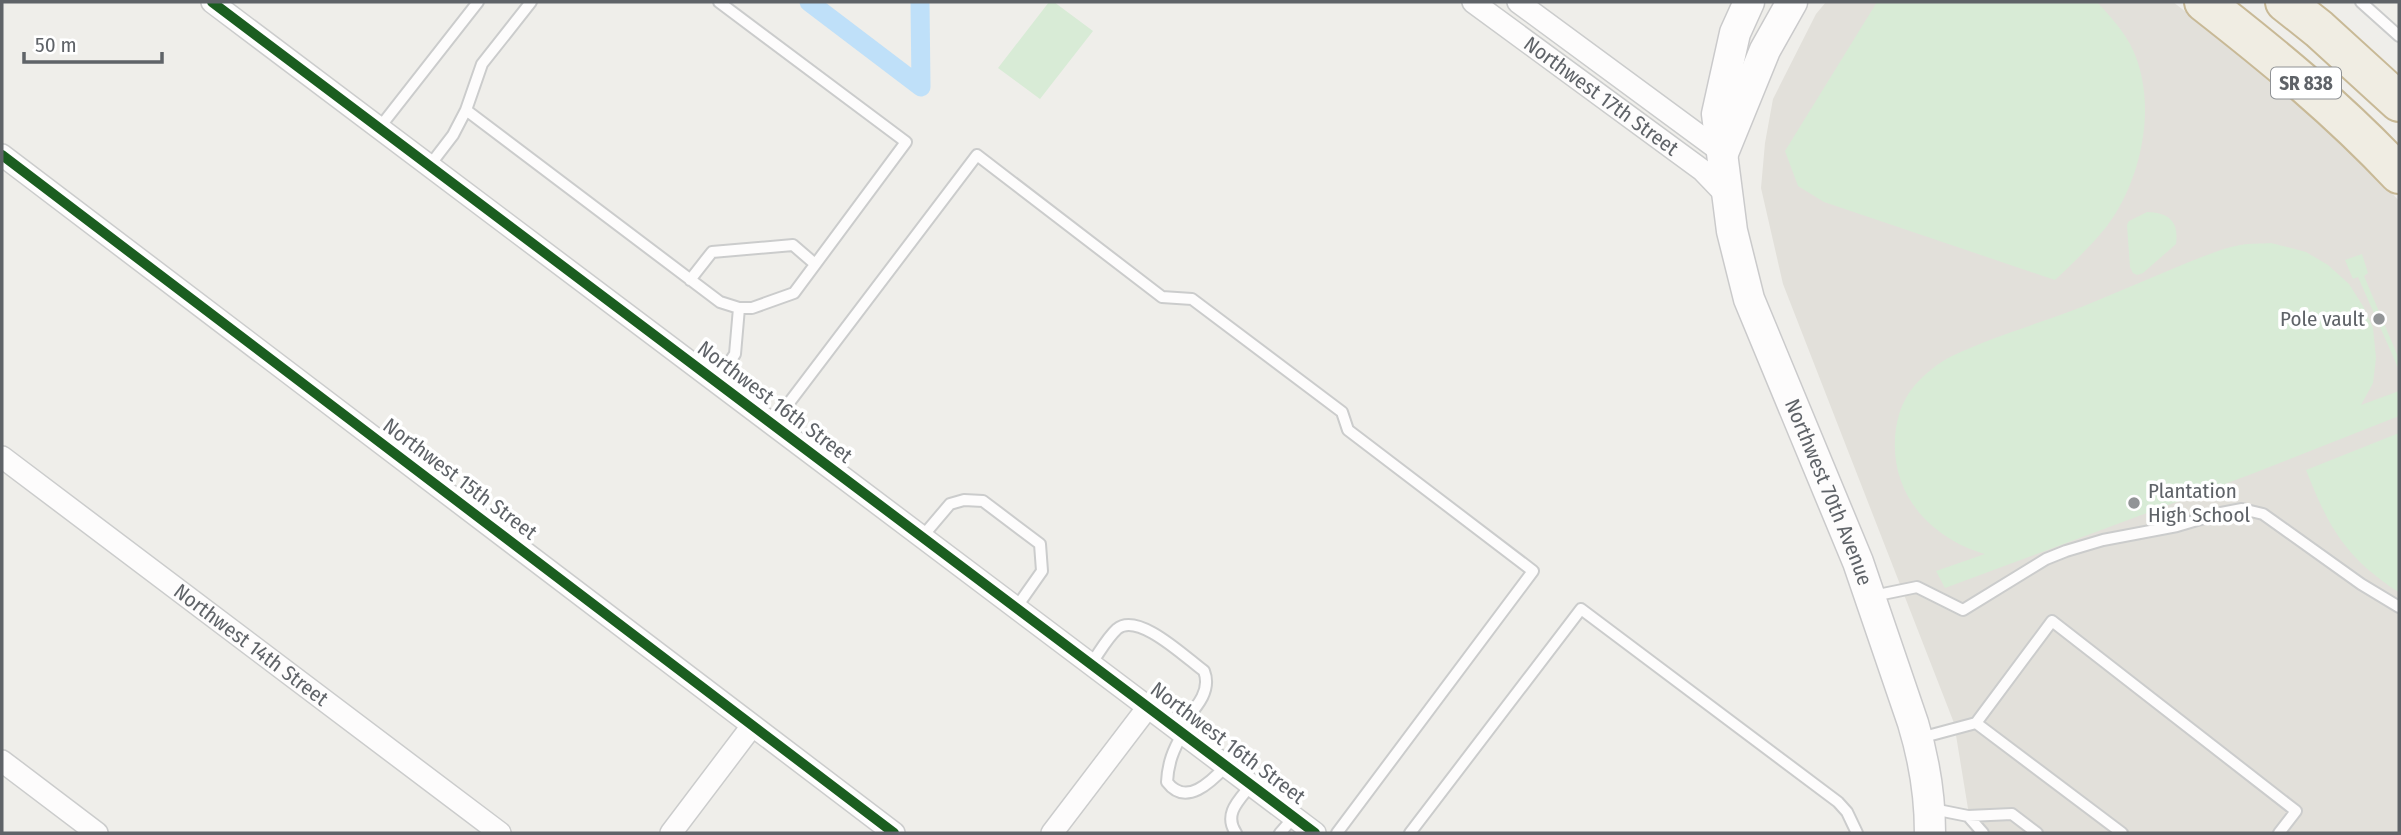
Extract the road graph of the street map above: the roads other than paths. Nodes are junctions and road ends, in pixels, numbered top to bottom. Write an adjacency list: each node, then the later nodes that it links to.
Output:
1 (212, 2): 16 (street, Northwest 16th Street)
2 (478, 2): 16 (lane)
3 (531, 2): 15 (lane)
4 (719, 2): 22 (lane)
5 (1473, 2): 12 (street, Northwest 17th Street)
6 (1519, 2): 12 (lane); 17 (street, Northwest 17th Street)
7 (1749, 2): 17 (street, Northwest 70th Avenue)
8 (1792, 2): 17 (street, Northwest 70th Avenue)
9 (2204, 2): 20 (highway, SR 838)
10 (2285, 2): 14 (highway, SR 838)
11 (2361, 2): 13 (lane)
12 (1502, 24): 21 (street, Northwest 17th Street)
13 (2399, 36)
14 (2399, 101)
15 (466, 110): 19 (lane); 23 (lane)
16 (380, 127): 19 (street, Northwest 16th Street)
17 (1723, 153): 21 (street, Northwest 70th Avenue)
18 (2, 155): 35 (street, Northwest 15th Street)
19 (430, 165): 25 (street, Northwest 16th Street)
20 (2399, 174)
21 (1726, 195): 29 (street, Northwest 70th Avenue)
22 (815, 264): 23 (lane); 24 (lane)
23 (690, 279): 24 (lane)
24 (740, 308): 25 (lane)
25 (716, 382): 26 (street, Northwest 16th Street)
26 (773, 424): 28 (street, Northwest 16th Street); 51 (lane)
27 (2, 457): 45 (street, Northwest 14th Street)
28 (922, 537): 31 (street, Northwest 16th Street); 31 (lane)
29 (1870, 596): 30 (lane); 37 (street, Northwest 70th Avenue)
30 (2399, 607)
31 (1016, 608): 32 (street, Northwest 16th Street)
32 (1091, 664): 33 (street, Northwest 16th Street); 36 (lane)
33 (1147, 706): 36 (street, Northwest 16th Street); 48 (street)
34 (1976, 723): 37 (lane); 56 (lane); 57 (lane)
35 (752, 726): 46 (street); 47 (street, Northwest 15th Street)
36 (1180, 731): 39 (street, Northwest 16th Street); 39 (lane)
37 (1918, 738): 42 (street, Northwest 70th Avenue)
38 (2, 761): 44 (street)
39 (1226, 766): 40 (street, Northwest 16th Street)
40 (1251, 785): 43 (street, Northwest 16th Street); 49 (lane)
41 (1968, 816): 42 (lane); 54 (lane); 55 (lane)
42 (1930, 821)
43 (1287, 825): 50 (street, Northwest 16th Street)
44 (97, 833)
45 (500, 833)
46 (671, 833)
47 (894, 833)
48 (1052, 833)
49 (1236, 833)
50 (1315, 833)
51 (1337, 833)
52 (1410, 833): 53 (lane)
53 (1857, 833)
54 (1983, 833)
55 (2037, 833)
56 (2122, 833)
57 (2279, 833)

